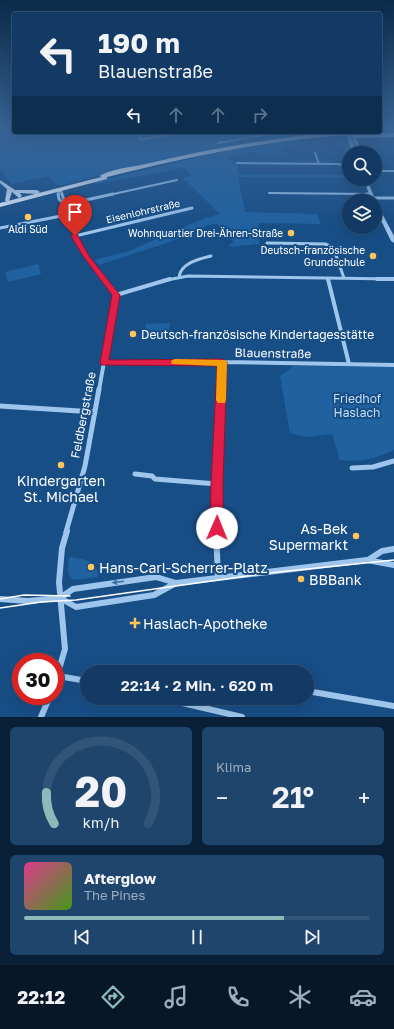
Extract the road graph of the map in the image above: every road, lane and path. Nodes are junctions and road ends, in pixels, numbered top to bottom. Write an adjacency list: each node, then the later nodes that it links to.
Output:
1 (161, 162): 8 (highway)
2 (168, 162): 8 (highway)
3 (237, 163): 4 (street)
4 (319, 164): 5 (street)
5 (342, 166)
6 (382, 171): 7 (street)
7 (394, 171)
8 (104, 177): 11 (main road)
9 (176, 180): 18 (street)
10 (0, 181): 12 (main road)
11 (57, 191): 12 (main road); 18 (street); 18 (street)
12 (15, 193): 17 (main road); 17 (main road)
13 (269, 193): 14 (street)
14 (342, 197)
15 (394, 198): 16 (street)
16 (382, 199)
17 (2, 202)
18 (62, 203): 20 (street)
19 (192, 208): 23 (street, Eisenlohrstraße)
20 (66, 215): 22 (street); 23 (street)
21 (382, 217): 24 (street)
22 (0, 228)
23 (75, 236): 31 (street)
24 (394, 241)
25 (267, 243): 29 (street)
26 (211, 256): 27 (street)
27 (179, 277): 28 (street); 31 (street)
28 (328, 278): 29 (street); 34 (street)
29 (344, 278): 30 (street)
30 (394, 279)
31 (116, 295): 33 (street, Feldbergstraße)
32 (222, 362): 33 (street, Blauenstraße); 34 (street, Blauenstraße); 41 (street)
33 (104, 363): 37 (street, Feldbergstraße)
34 (349, 364): 35 (street, Blauenstraße)
35 (394, 365)
36 (0, 406): 37 (street)
37 (95, 412): 47 (street, Feldbergstraße)
38 (394, 461): 39 (street)
39 (352, 468)
40 (135, 474): 41 (street)
41 (217, 484): 45 (street)
42 (394, 548): 43 (street)
43 (367, 560): 44 (street); 45 (street)
44 (394, 565)
45 (218, 577): 46 (street)
46 (176, 583): 47 (street, one-way to 47); 47 (street)
47 (60, 598): 48 (street); 49 (street, Feldbergstraße)
48 (0, 599)
49 (64, 653)
50 (64, 677): 51 (street)
51 (80, 680)
52 (314, 692): 55 (street)
53 (46, 705): 57 (street)
54 (192, 705): 56 (street)
55 (394, 706)
56 (242, 716)
57 (41, 717)

